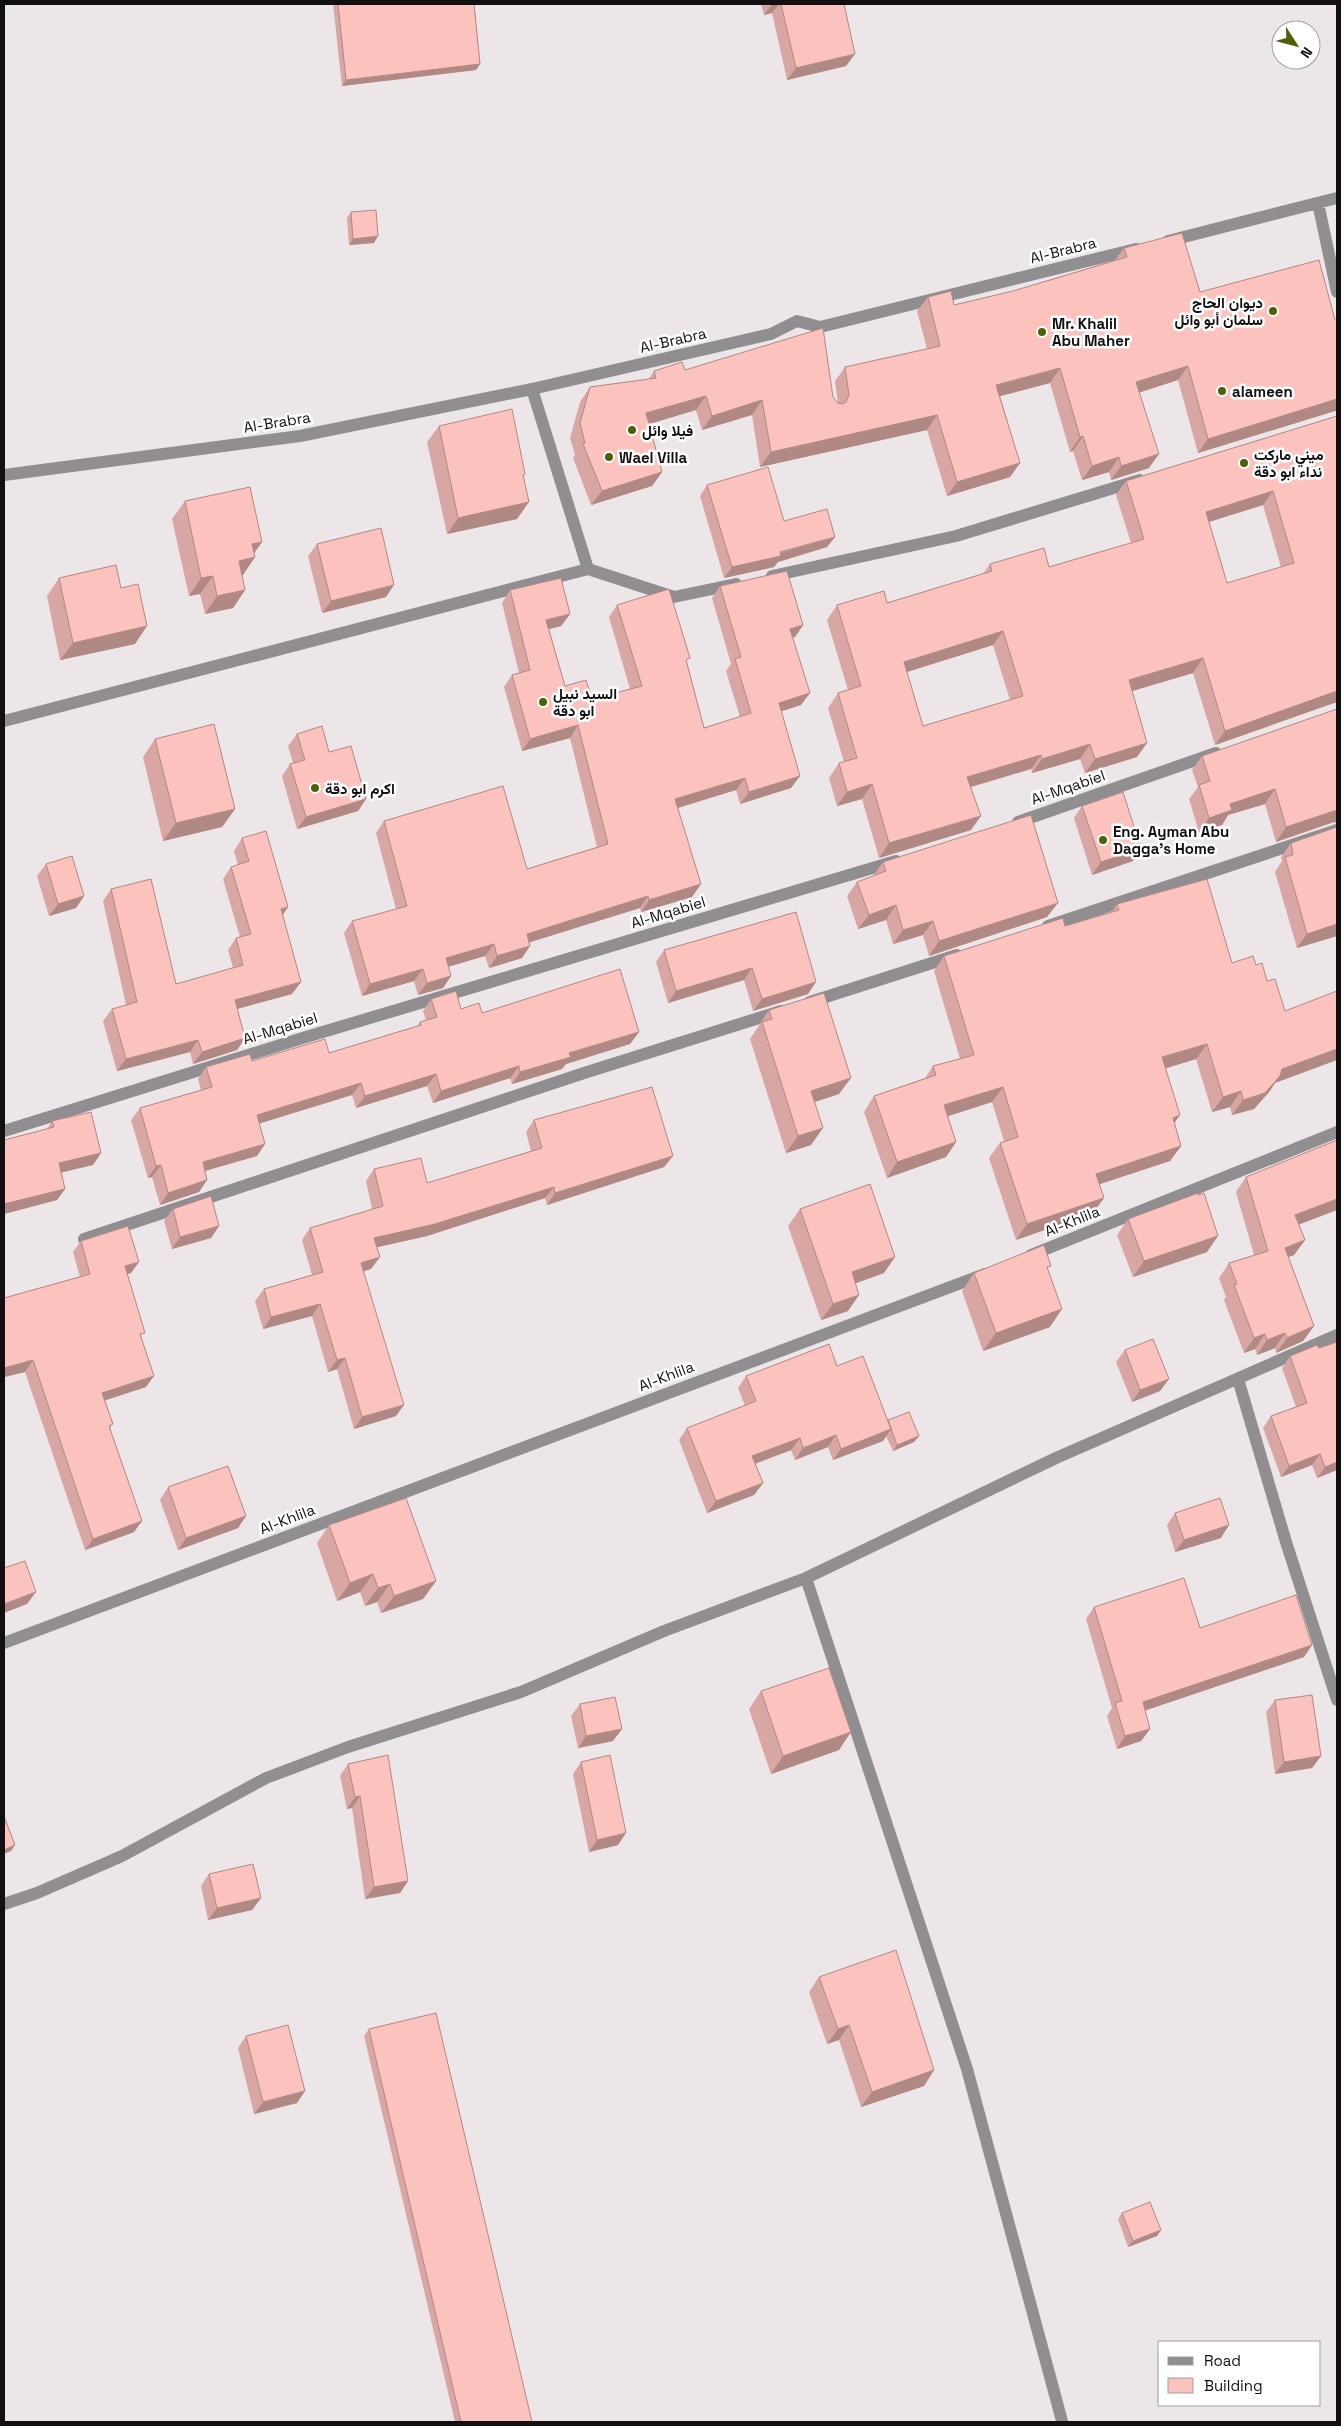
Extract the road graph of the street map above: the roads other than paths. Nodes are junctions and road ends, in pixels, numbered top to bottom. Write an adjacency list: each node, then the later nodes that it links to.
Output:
1 (1337, 198): 2 (street, Al-Brabra)
2 (1318, 203): 3 (street); 4 (street, Al-Brabra)
3 (1337, 292)
4 (532, 390): 6 (street, Al-Brabra); 7 (street)
5 (1156, 475): 7 (street)
6 (4, 476)
7 (588, 569): 8 (street)
8 (4, 720)
9 (1226, 749): 10 (street, Al-Mqabiel)
10 (1004, 827)
11 (1337, 830): 13 (street)
12 (910, 857): 15 (street, Al-Mqabiel)
13 (1035, 930)
14 (969, 952): 17 (street)
15 (4, 1131)
16 (1337, 1132): 18 (street, Al-Khlila)
17 (84, 1240)
18 (1019, 1260)
19 (1001, 1267): 23 (street, Al-Khlila)
20 (1337, 1335): 21 (street)
21 (1238, 1379): 22 (street); 24 (street)
22 (806, 1578): 25 (street); 26 (street)
23 (4, 1643)
24 (1337, 1700)
25 (4, 1904)
26 (1062, 2421)

